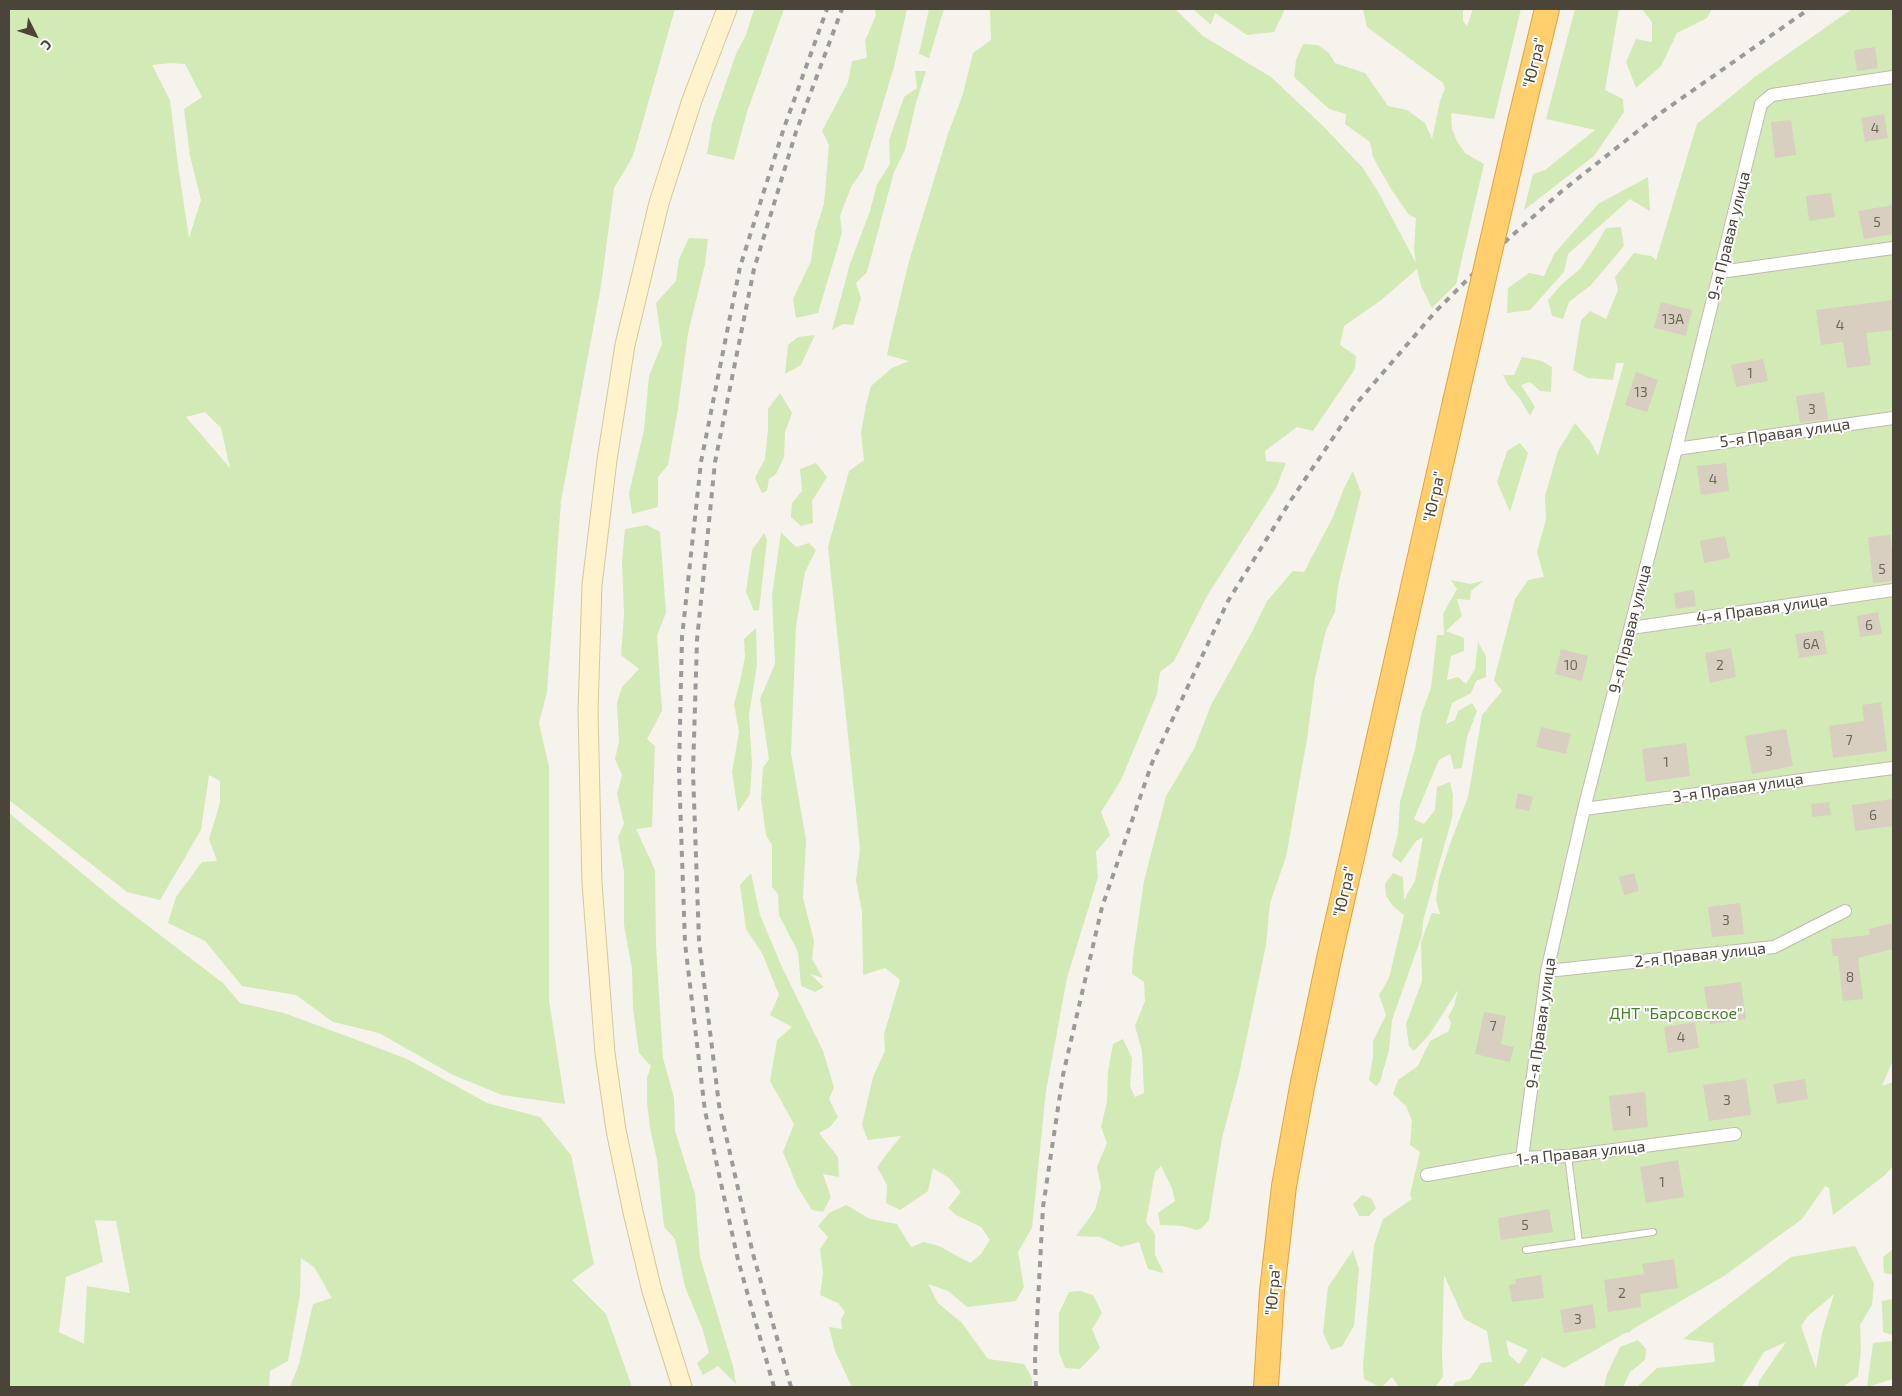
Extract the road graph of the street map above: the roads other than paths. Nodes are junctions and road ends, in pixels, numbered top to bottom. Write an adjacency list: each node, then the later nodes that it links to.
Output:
1 (727, 9): 21 (main road)
2 (1547, 9): 22 (highway, "Югра", bridge)
3 (1893, 78): 5 (street, 9-я Правая улица)
4 (1893, 248): 5 (street)
5 (1720, 272): 7 (street, 9-я Правая улица)
6 (1893, 418): 7 (street, 5-я Правая улица)
7 (1676, 449): 9 (street, 9-я Правая улица)
8 (1893, 590): 9 (street, 4-я Правая улица)
9 (1631, 628): 11 (street, 9-я Правая улица)
10 (1893, 768): 11 (street, 3-я Правая улица)
11 (1584, 809): 13 (street, 9-я Правая улица)
12 (1845, 911): 13 (street, 2-я Правая улица)
13 (1547, 971): 16 (street, 9-я Правая улица)
14 (1735, 1134): 15 (street, 1-я Правая улица)
15 (1568, 1156): 16 (street, 1-я Правая улица); 19 (lane)
16 (1522, 1158): 17 (street, 1-я Правая улица)
17 (1427, 1175)
18 (1653, 1232): 19 (lane)
19 (1579, 1243): 20 (lane)
20 (1526, 1250)
21 (682, 1387)
22 (1266, 1387)

